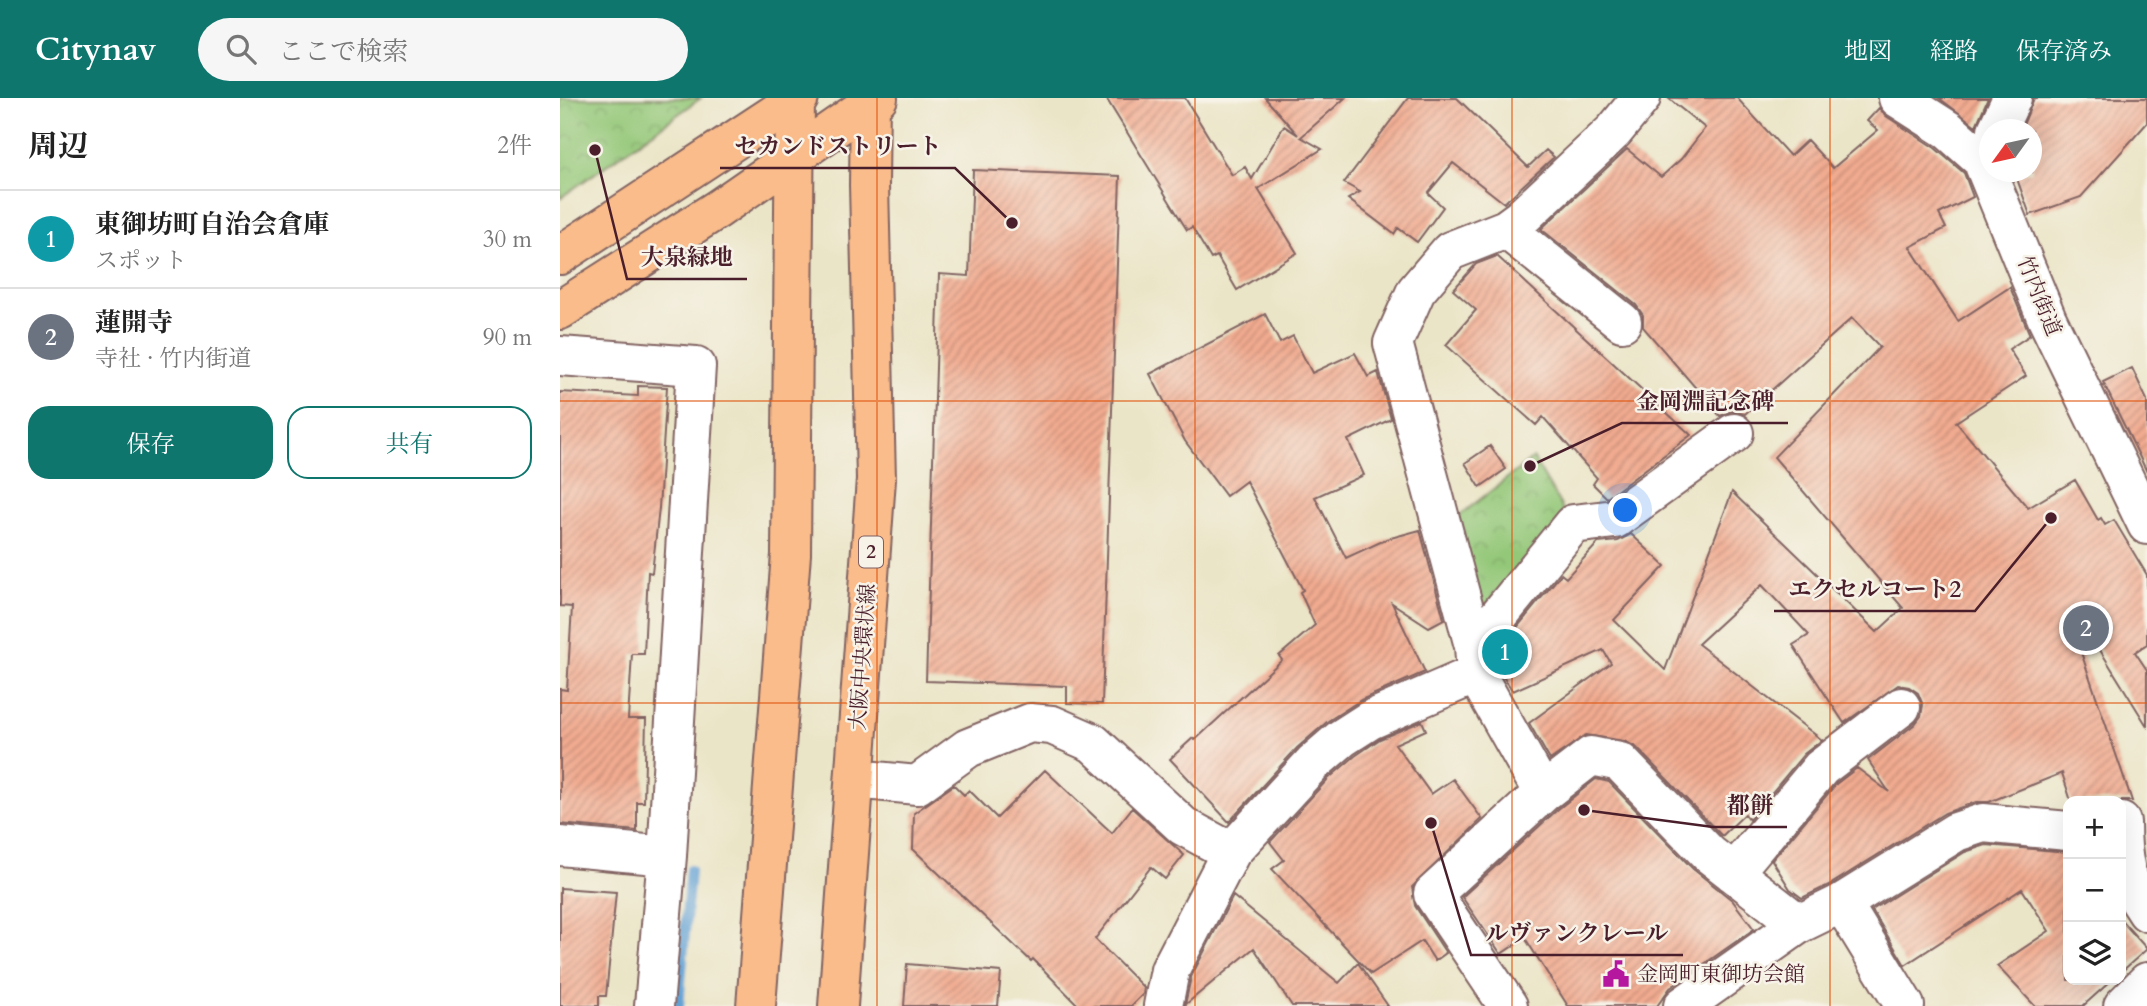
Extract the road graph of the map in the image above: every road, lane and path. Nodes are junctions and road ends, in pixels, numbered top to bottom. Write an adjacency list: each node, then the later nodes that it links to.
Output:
1 (1642, 98): 10 (street)
2 (1898, 98): 7 (street, 竹内街道)
3 (2012, 98): 6 (street)
4 (796, 99): 8 (main road); 11 (main road)
5 (873, 100): 8 (main road); 19 (main road, 大阪中央環状線 / 2)
6 (2002, 119)
7 (1979, 141)
8 (795, 157): 12 (main road); 34 (main road)
9 (2002, 182): 16 (street, 竹内街道)
10 (1506, 229): 13 (street); 17 (street)
11 (560, 255)
12 (560, 310)
13 (1622, 322)
14 (560, 356): 26 (street)
15 (1734, 433): 17 (street)
16 (2147, 525)
17 (1475, 660): 20 (street); 25 (street)
18 (1902, 707): 28 (street)
19 (855, 779): 25 (street); 35 (main road, 大阪中央環状線 / 2)
20 (1543, 793): 28 (street); 37 (street)
21 (2147, 807): 22 (street)
22 (2126, 819)
23 (2063, 831): 29 (street)
24 (560, 846): 26 (street)
25 (1231, 852): 36 (street)
26 (667, 856): 33 (street)
27 (2124, 859): 30 (street)
28 (1733, 873): 31 (street)
29 (1842, 903): 31 (street); 39 (street)
30 (2147, 912)
31 (1799, 924): 38 (street)
32 (2147, 982): 40 (street)
33 (654, 1006)
34 (756, 1006)
35 (838, 1006)
36 (1163, 1006)
37 (1508, 1006)
38 (1683, 1006)
39 (1905, 1006)
40 (2123, 1006)

